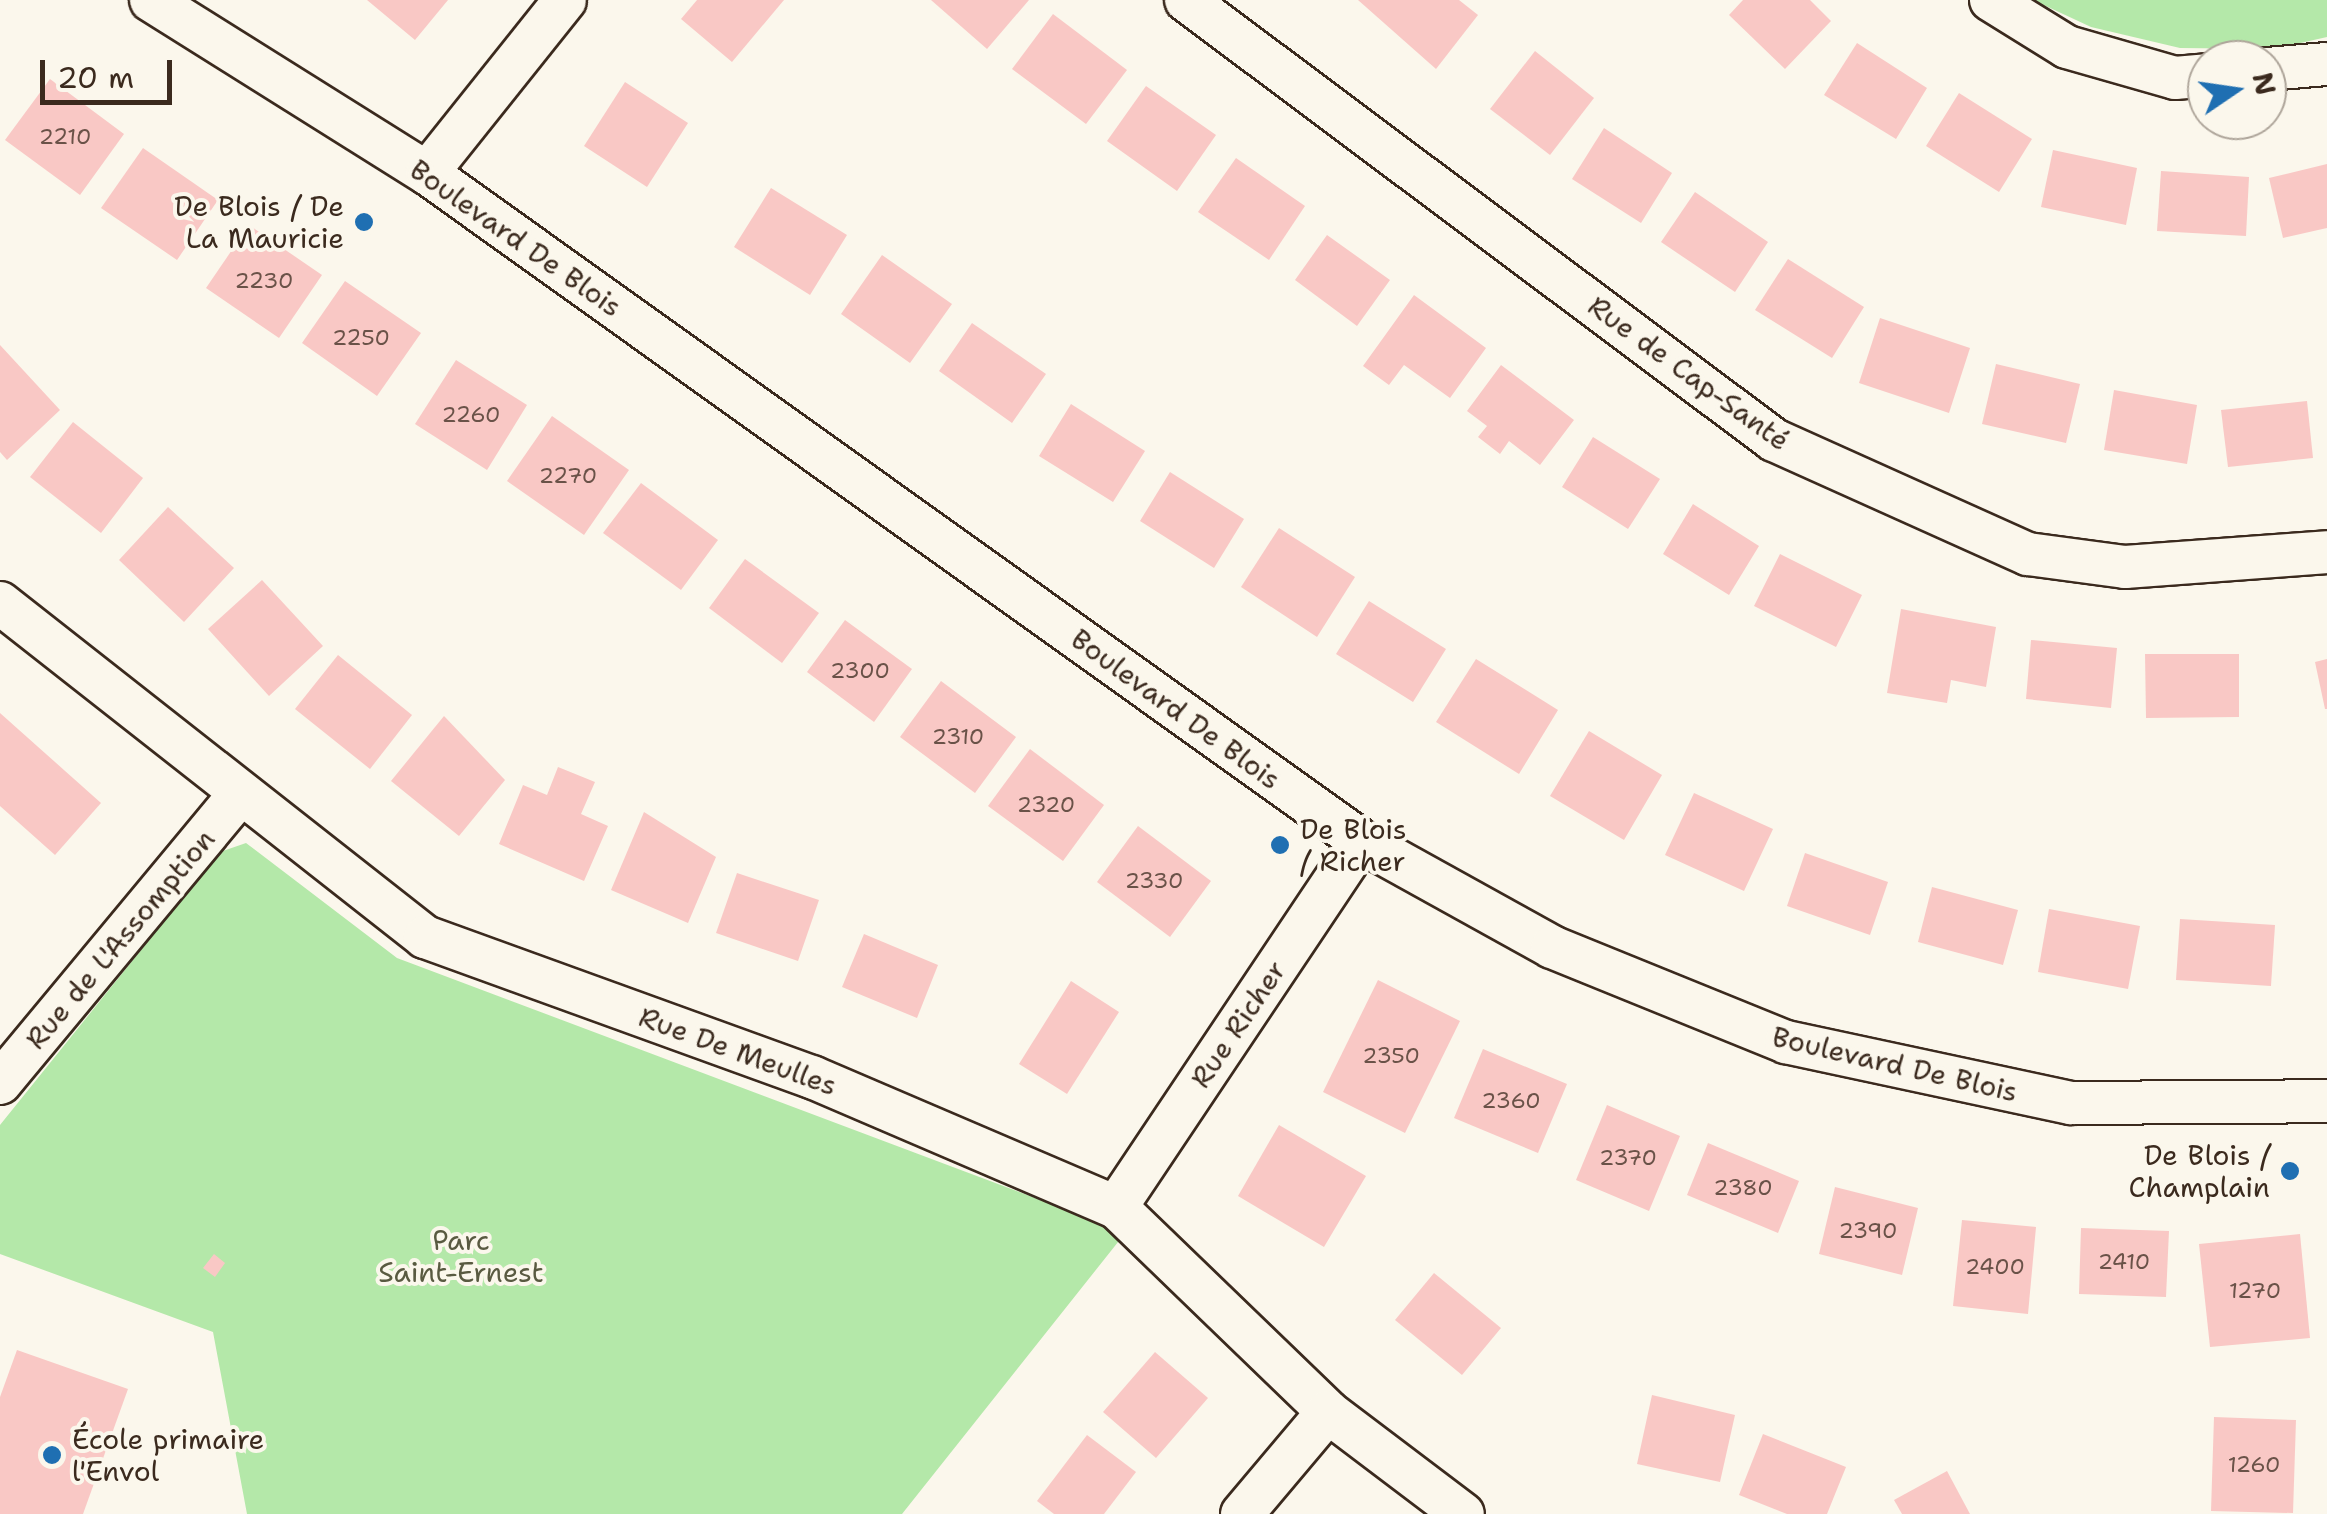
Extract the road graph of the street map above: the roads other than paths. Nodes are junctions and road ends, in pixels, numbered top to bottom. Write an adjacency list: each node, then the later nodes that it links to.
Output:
1 (151, 0): 8 (street, Boulevard De Blois)
2 (566, 0): 8 (street)
3 (1991, 0): 7 (street)
4 (1209, 7): 9 (street, Rue de Cap-Santé)
5 (2327, 64): 6 (street)
6 (2287, 68)
7 (2187, 77)
8 (427, 174): 12 (street, Boulevard De Blois)
9 (2327, 552)
10 (0, 603): 11 (street, Rue De Meulles)
11 (239, 795): 13 (street, Rue de L'Assomption); 15 (street, Rue De Meulles)
12 (1361, 841): 14 (street, Boulevard De Blois); 15 (street, Rue Richer)
13 (0, 1083)
14 (2327, 1101)
15 (1116, 1207): 16 (street, Rue De Meulles)
16 (1328, 1412): 17 (street); 18 (street, Rue De Meulles)
17 (1242, 1514)
18 (1463, 1514)

